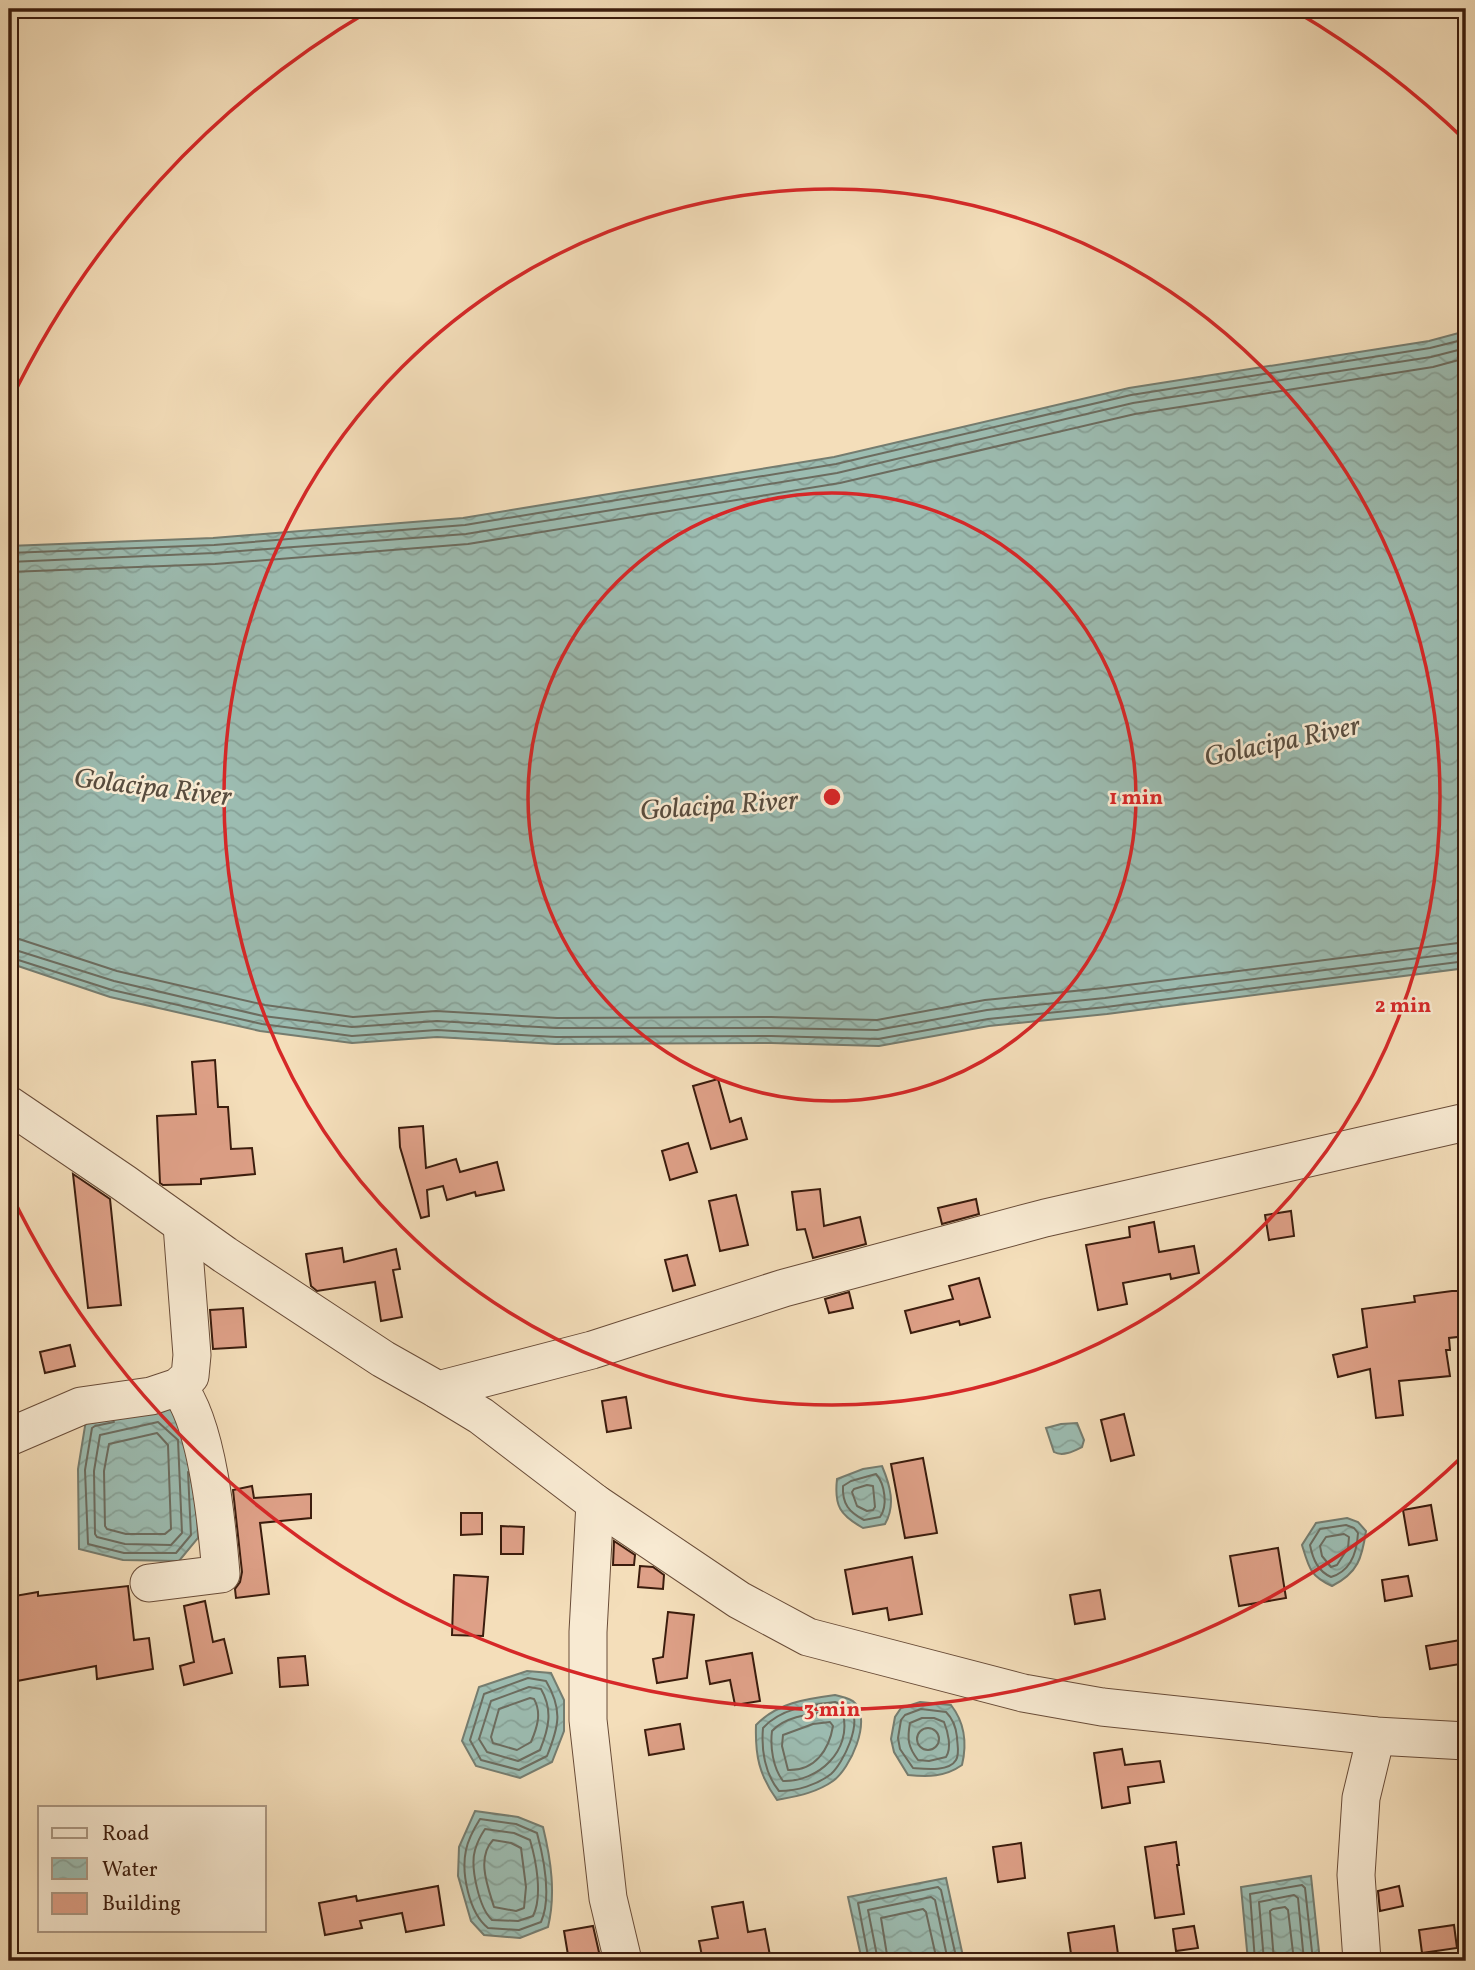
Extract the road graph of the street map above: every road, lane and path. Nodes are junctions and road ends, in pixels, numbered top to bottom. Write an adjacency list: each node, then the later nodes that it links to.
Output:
1 (9, 1105): 3 (street)
2 (1466, 1122): 5 (street)
3 (182, 1224): 4 (street); 5 (street)
4 (178, 1387): 6 (street); 8 (street)
5 (438, 1390): 7 (street)
6 (9, 1437)
7 (595, 1503): 9 (street); 11 (street)
8 (149, 1583)
9 (1376, 1736): 10 (street); 12 (street)
10 (1466, 1741)
11 (623, 1961)
12 (1362, 1961)

